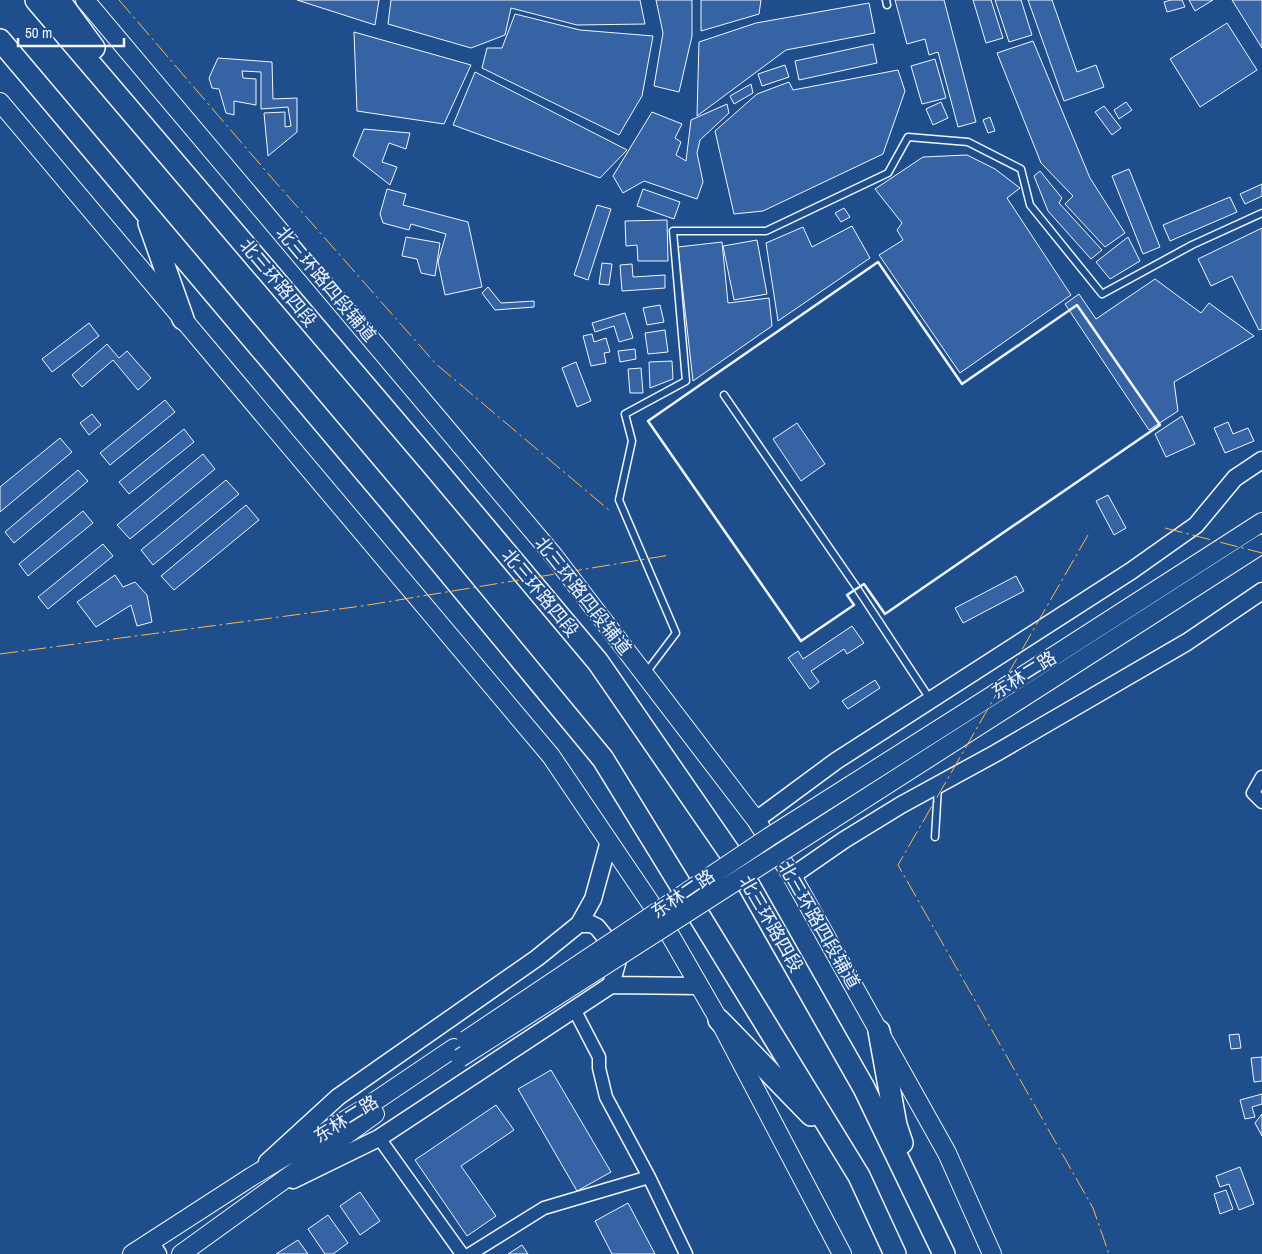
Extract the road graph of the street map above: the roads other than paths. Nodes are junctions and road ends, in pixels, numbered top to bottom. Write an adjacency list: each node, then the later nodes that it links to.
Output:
1 (36, 0): 6 (highway, 北三环路四段)
2 (59, 0): 6 (highway)
3 (85, 0): 15 (main road, 北三环路四段辅道)
4 (0, 40): 7 (highway)
5 (0, 102): 9 (main road)
6 (185, 174): 36 (highway, 北三环路四段)
7 (145, 211): 9 (highway); 32 (highway)
8 (1262, 213): 15 (lane)
9 (183, 319): 22 (main road)
10 (724, 395): 16 (lane)
11 (1262, 460): 16 (street)
12 (1262, 522): 30 (main road, 东林二路, bridge)
13 (1262, 544): 30 (main road, 东林二路, bridge)
14 (1262, 590): 18 (street)
15 (644, 675): 20 (main road, 北三环路四段辅道)
16 (931, 700): 20 (street)
17 (1262, 777): 19 (street)
18 (938, 786): 21 (lane); 23 (street)
19 (1262, 802)
20 (756, 820): 23 (main road, 北三环路四段辅道)
21 (935, 837)
22 (609, 840): 24 (street); 26 (main road)
23 (792, 876): 29 (main road, 北三环路四段辅道)
24 (579, 924): 25 (street); 33 (street)
25 (611, 985): 26 (street); 27 (street)
26 (699, 986): 28 (main road)
27 (574, 1009): 31 (street); 34 (street)
28 (719, 1020): 32 (highway); 43 (main road)
29 (879, 1031): 36 (highway); 46 (main road, 北三环路四段辅道)
30 (457, 1053): 33 (main road, 东林二路); 35 (main road, 东林二路)
31 (379, 1138): 35 (street); 40 (street)
32 (839, 1143): 44 (highway)
33 (251, 1177): 37 (main road, 东林二路)
34 (649, 1177): 41 (street); 42 (street)
35 (270, 1190): 39 (main road, 东林二路)
36 (933, 1230): 45 (highway, 北三环路四段)
37 (154, 1248): 38 (main road, 东林二路)
38 (132, 1254)
39 (181, 1254)
40 (462, 1254)
41 (470, 1254)
42 (686, 1254)
43 (842, 1254)
44 (895, 1254)
45 (944, 1254)
46 (992, 1254)

